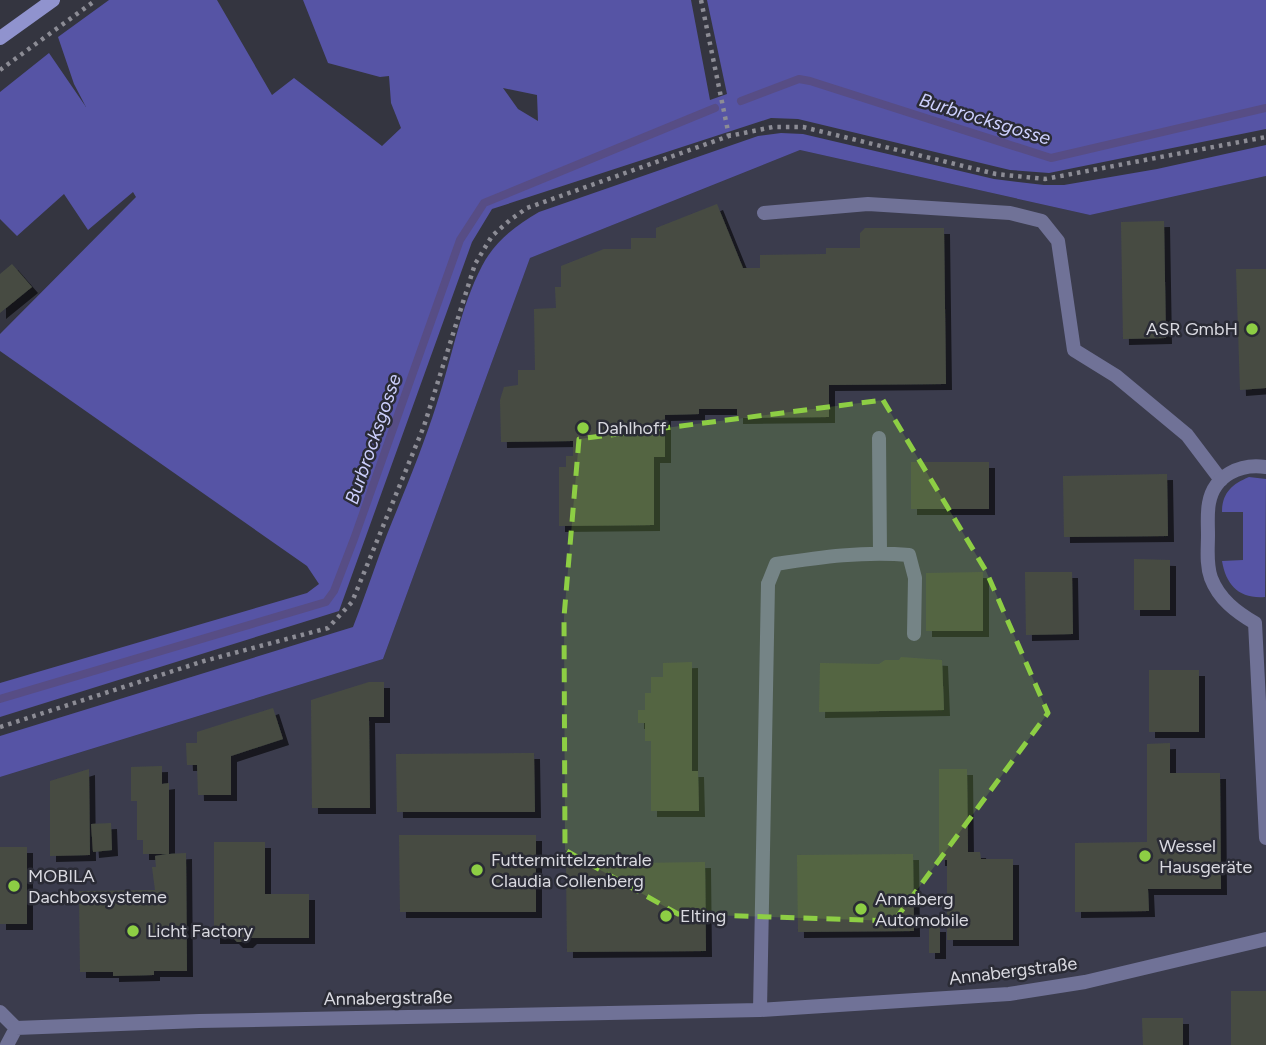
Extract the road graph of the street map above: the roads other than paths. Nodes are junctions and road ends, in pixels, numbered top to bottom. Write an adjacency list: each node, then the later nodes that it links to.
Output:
1 (53, 0): 2 (main road)
2 (0, 38)
3 (764, 214): 6 (street)
4 (879, 438): 7 (street)
5 (1266, 467): 6 (street)
6 (1221, 480): 8 (street)
7 (880, 553): 9 (street); 12 (street)
8 (1260, 621): 10 (street)
9 (914, 634)
10 (1266, 838)
11 (1266, 939): 12 (street, Annabergstraße)
12 (760, 1010): 14 (street, Annabergstraße)
13 (0, 1012): 14 (street)
14 (16, 1028): 15 (street)
15 (7, 1045)

